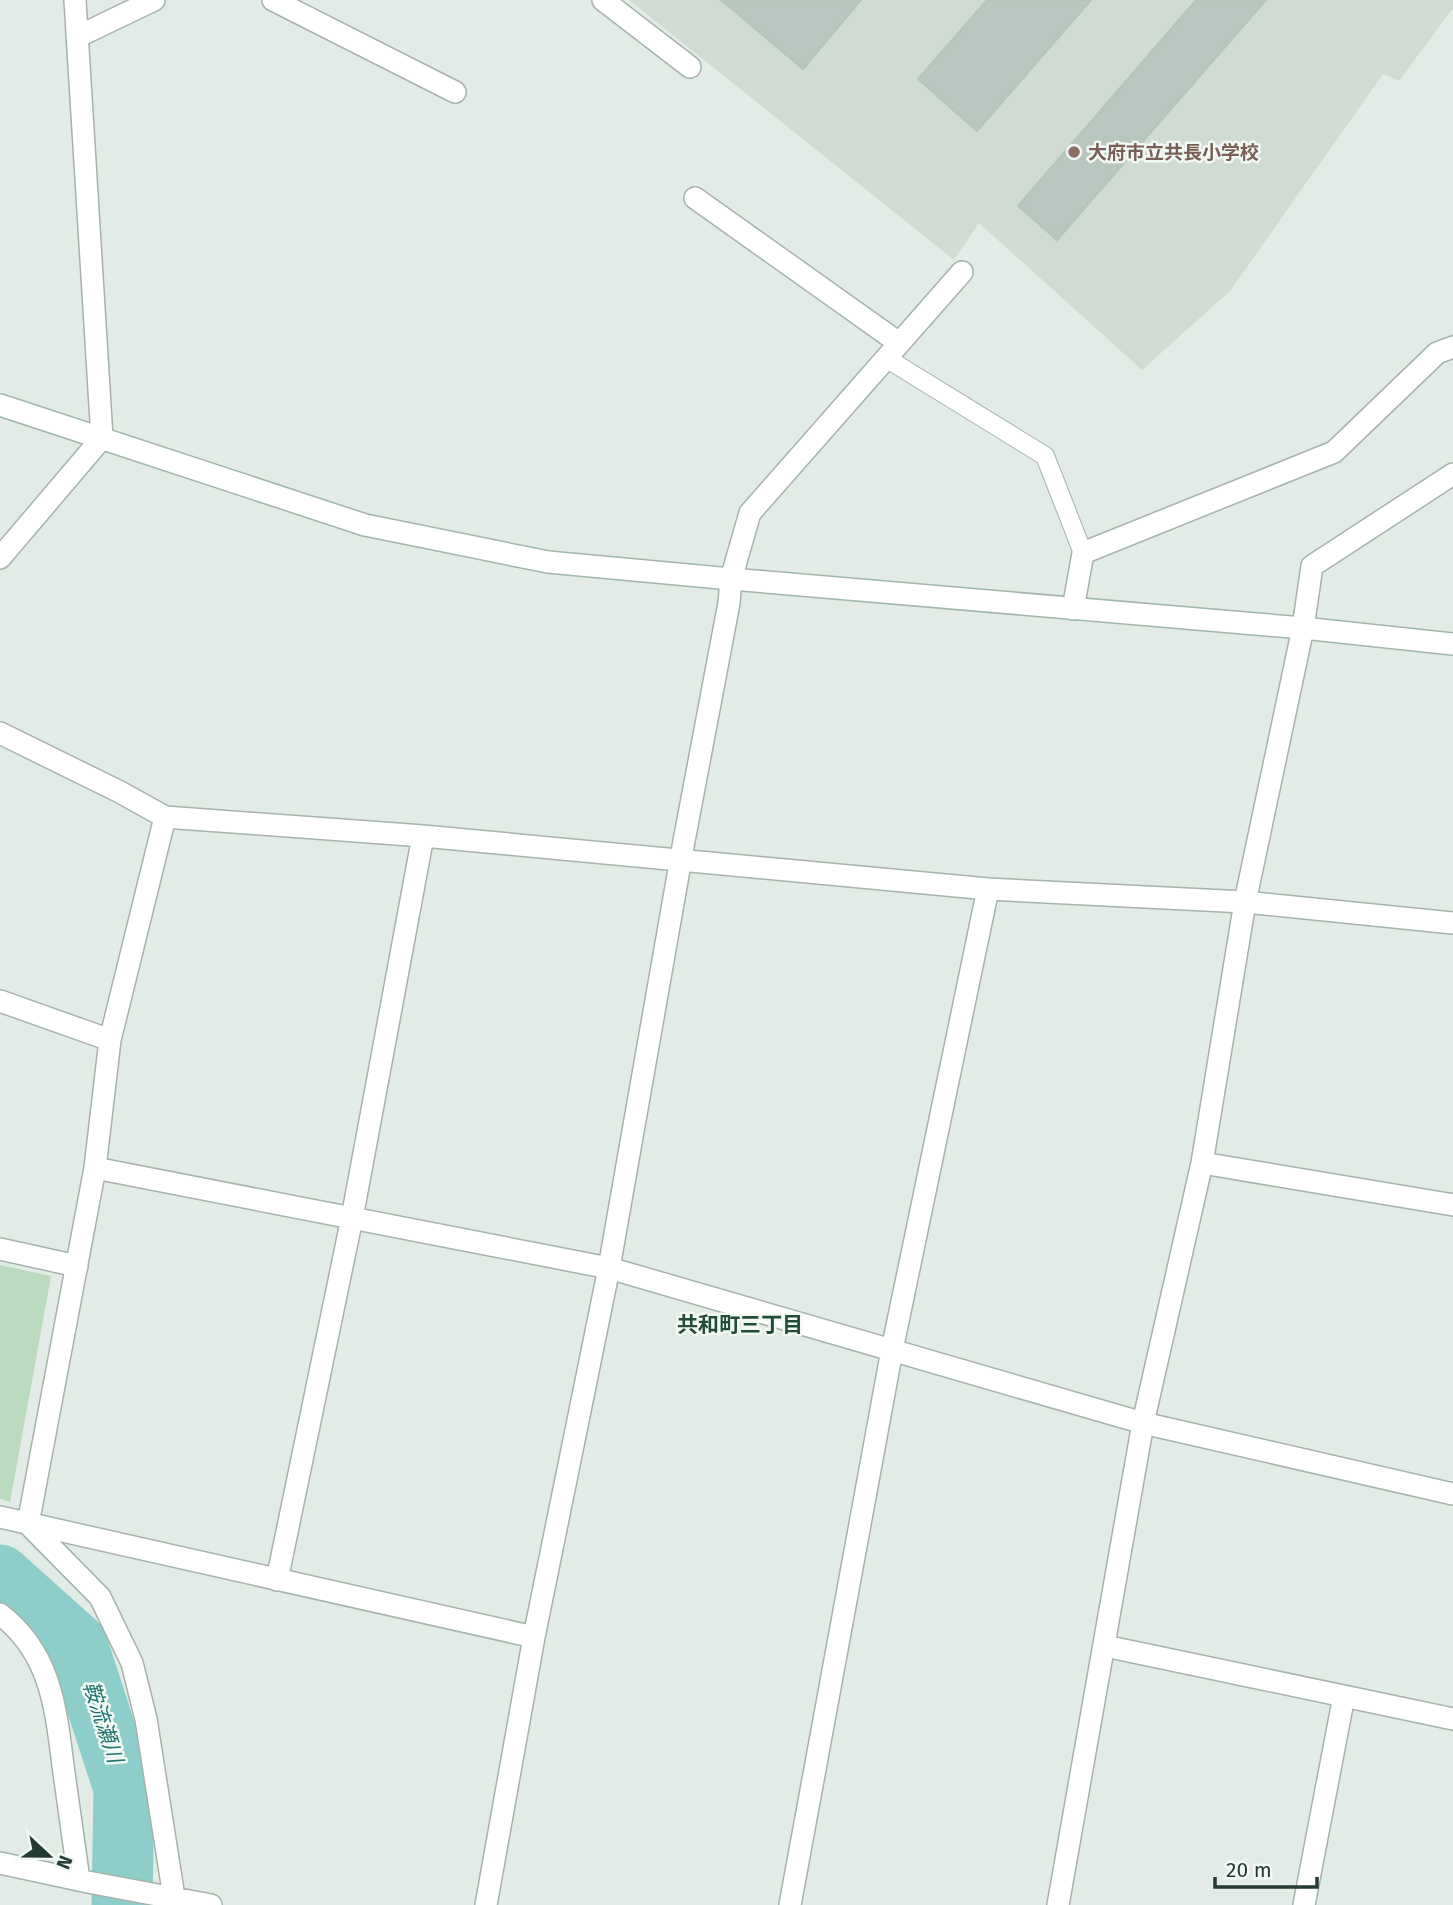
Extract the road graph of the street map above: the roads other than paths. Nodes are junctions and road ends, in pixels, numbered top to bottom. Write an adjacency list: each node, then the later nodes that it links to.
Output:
1 (75, 0): 5 (street)
2 (153, 0): 5 (street)
3 (272, 0): 7 (street)
4 (603, 0): 6 (street)
5 (79, 36): 13 (street)
6 (690, 67)
7 (455, 92)
8 (695, 198): 11 (street)
9 (962, 272): 11 (street)
10 (1453, 347): 15 (street)
11 (893, 351): 15 (lane); 17 (street)
12 (0, 405): 13 (street)
13 (102, 438): 16 (street); 17 (street)
14 (1453, 474): 19 (street)
15 (1083, 553): 18 (street)
16 (0, 558)
17 (731, 579): 18 (street); 24 (street)
18 (1073, 609): 19 (street)
19 (1303, 628): 20 (street); 26 (street)
20 (1453, 644)
21 (0, 733): 22 (street)
22 (165, 817): 23 (street); 29 (street)
23 (423, 836): 24 (street); 33 (street)
24 (681, 858): 25 (street); 36 (street)
25 (988, 889): 26 (street); 37 (street)
26 (1245, 902): 27 (street); 30 (street)
27 (1453, 923)
28 (0, 1002): 29 (street)
29 (110, 1040): 31 (street)
30 (1202, 1163): 32 (street); 38 (street)
31 (95, 1168): 33 (street); 35 (street)
32 (1453, 1205)
33 (352, 1218): 36 (street); 42 (street)
34 (0, 1249): 35 (street)
35 (77, 1266): 41 (street)
36 (609, 1268): 37 (street); 44 (street)
37 (892, 1350): 38 (street); 53 (street)
38 (1143, 1423): 39 (street); 45 (street)
39 (1453, 1494)
40 (0, 1517): 41 (street)
41 (28, 1524): 42 (street); 50 (street)
42 (277, 1580): 44 (street)
43 (0, 1614): 49 (street)
44 (534, 1637): 52 (street)
45 (1105, 1646): 46 (street); 54 (street)
46 (1344, 1696): 47 (street); 55 (street)
47 (1453, 1719)
48 (0, 1863): 49 (street)
49 (84, 1881): 50 (street)
50 (173, 1897): 51 (street)
51 (211, 1905)
52 (486, 1905)
53 (790, 1905)
54 (1058, 1905)
55 (1304, 1905)

